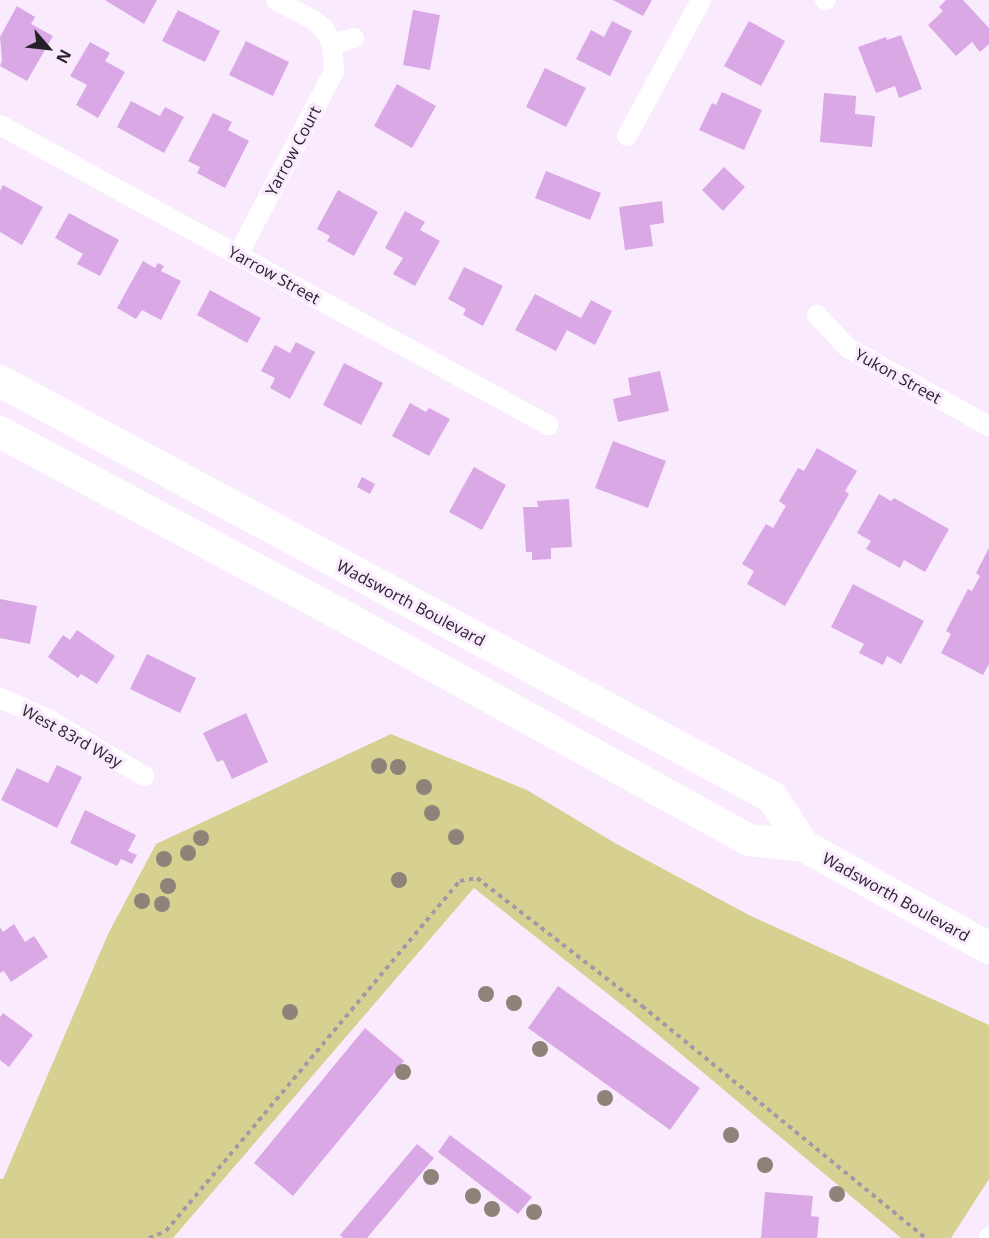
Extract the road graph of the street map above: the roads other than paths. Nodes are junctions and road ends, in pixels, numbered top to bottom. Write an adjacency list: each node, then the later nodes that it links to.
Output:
1 (276, 0): 4 (street)
2 (701, 0): 6 (street)
3 (354, 38): 4 (street)
4 (332, 44): 7 (street, Yarrow Court)
5 (0, 125): 7 (street, Yarrow Street)
6 (627, 136)
7 (238, 255): 10 (street, Yarrow Street)
8 (817, 315): 11 (street, Yukon Street)
9 (0, 381): 15 (main road, Wadsworth Boulevard)
10 (548, 425)
11 (989, 426)
12 (0, 432): 15 (main road, Wadsworth Boulevard)
13 (0, 698): 14 (street, West 83rd Way)
14 (144, 776)
15 (804, 846): 16 (main road, Wadsworth Boulevard)
16 (989, 948)

